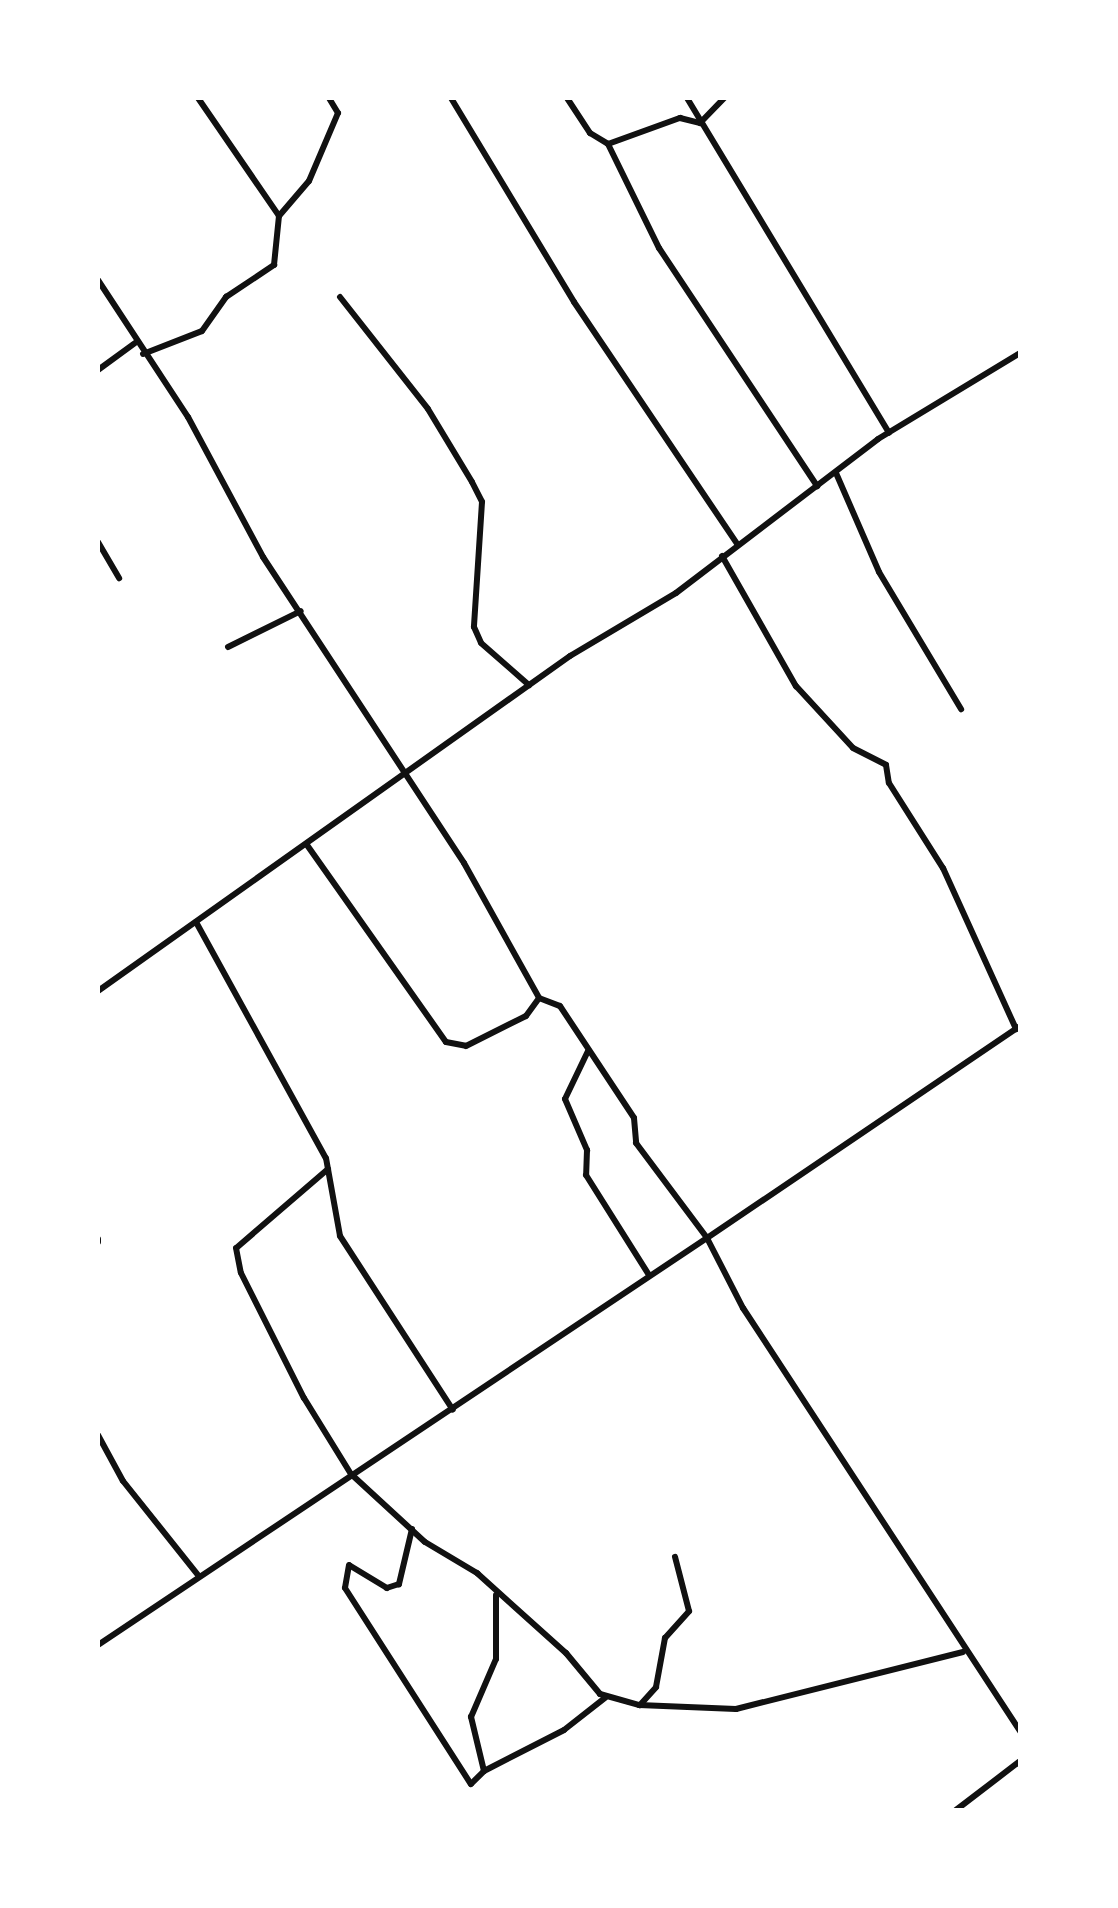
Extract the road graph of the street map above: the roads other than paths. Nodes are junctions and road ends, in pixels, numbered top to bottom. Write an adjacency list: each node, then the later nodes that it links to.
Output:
1 (198, 98): 9 (street)
2 (329, 98): 9 (street)
3 (451, 98): 20 (street)
4 (567, 98): 8 (street)
5 (687, 98): 7 (street)
6 (724, 98): 7 (street)
7 (700, 123): 8 (street); 16 (street)
8 (608, 144): 18 (street)
9 (279, 216): 14 (street)
10 (98, 280): 12 (street)
11 (340, 297): 25 (street)
12 (134, 343): 14 (street); 15 (street)
13 (1020, 353): 16 (street)
14 (143, 354): 23 (street)
15 (98, 370)
16 (889, 433): 17 (street)
17 (836, 472): 18 (street); 26 (street)
18 (817, 486): 20 (street)
19 (98, 542): 22 (street)
20 (738, 545): 21 (street)
21 (722, 556): 25 (street); 32 (street)
22 (120, 578)
23 (301, 611): 24 (street); 27 (street)
24 (228, 646)
25 (530, 684): 27 (street)
26 (961, 709)
27 (403, 776): 28 (street); 31 (street)
28 (307, 845): 29 (street); 31 (street)
29 (196, 922): 30 (street); 34 (street)
30 (98, 991)
31 (540, 998): 33 (street)
32 (1018, 1028): 35 (street)
33 (589, 1050): 35 (street); 36 (street)
34 (328, 1169): 37 (street); 39 (street)
35 (707, 1238): 36 (street); 45 (street)
36 (649, 1276): 37 (street)
37 (453, 1410): 39 (street)
38 (98, 1435): 42 (street)
39 (350, 1474): 40 (street); 42 (street)
40 (412, 1529): 43 (street); 50 (street)
41 (675, 1557): 47 (street)
42 (198, 1575): 44 (street)
43 (496, 1594): 46 (street); 50 (street)
44 (98, 1646)
45 (963, 1652): 47 (street); 48 (street)
46 (605, 1698): 47 (street); 50 (street)
47 (639, 1705)
48 (1020, 1731)
49 (1020, 1762): 51 (street)
50 (484, 1770)
51 (956, 1810)

